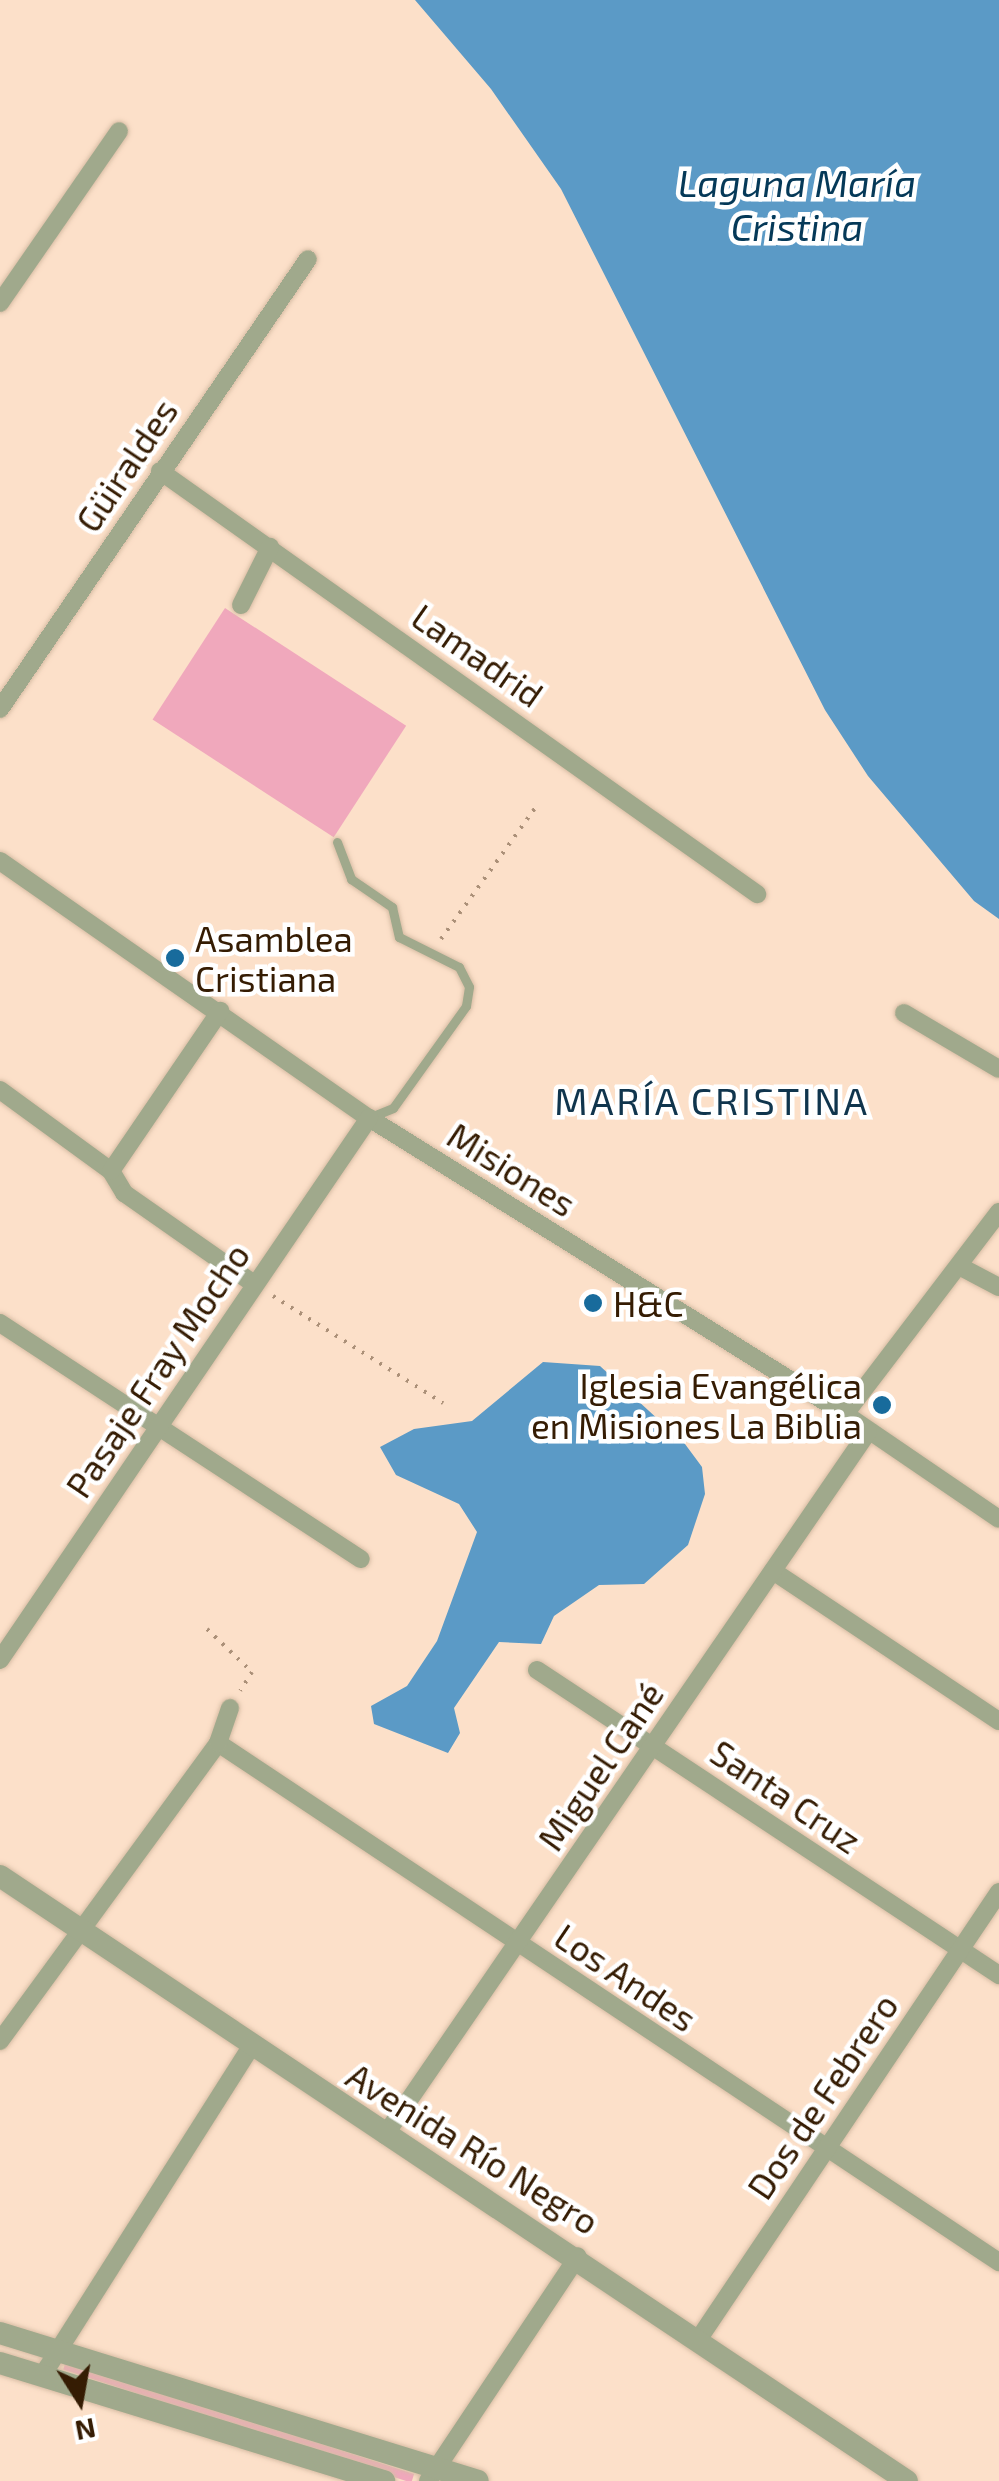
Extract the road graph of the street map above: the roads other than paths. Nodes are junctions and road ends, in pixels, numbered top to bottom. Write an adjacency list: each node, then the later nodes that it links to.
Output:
1 (120, 131): 3 (street)
2 (308, 260): 4 (street, Güiraldes)
3 (0, 302)
4 (160, 471): 5 (street, Lamadrid); 7 (street, Güiraldes)
5 (270, 547): 6 (street); 10 (street, Lamadrid)
6 (241, 605)
7 (0, 709)
8 (337, 842): 15 (lane)
9 (0, 861): 11 (street, Misiones)
10 (758, 894)
11 (220, 1011): 15 (street, Misiones); 16 (street)
12 (904, 1013): 13 (street)
13 (999, 1068)
14 (0, 1090): 16 (street)
15 (369, 1118): 19 (street, Pasaje Fray Mocho); 22 (street, Misiones)
16 (112, 1171): 19 (street)
17 (999, 1212): 18 (street)
18 (959, 1266): 20 (street); 22 (street)
19 (254, 1284): 23 (street, Pasaje Fray Mocho)
20 (999, 1287)
21 (0, 1323): 23 (street)
22 (845, 1414): 24 (street, Misiones)
23 (159, 1424): 26 (street); 28 (street, Pasaje Fray Mocho)
24 (868, 1432): 25 (street, Misiones); 27 (street, Miguel Cané)
25 (999, 1519)
26 (361, 1559)
27 (772, 1570): 31 (street); 33 (street, Miguel Cané)
28 (0, 1660)
29 (538, 1670): 33 (street, Santa Cruz)
30 (230, 1708): 32 (street)
31 (999, 1721)
32 (218, 1743): 36 (street); 37 (street, Los Andes)
33 (652, 1746): 37 (street, Miguel Cané); 38 (street, Santa Cruz)
34 (0, 1876): 36 (street, Avenida Río Negro)
35 (999, 1892): 38 (street, Dos de Febrero)
36 (78, 1928): 40 (street); 41 (street, Avenida Río Negro)
37 (519, 1944): 42 (street, Miguel Cané); 43 (street, Los Andes)
38 (960, 1951): 39 (street, Santa Cruz); 43 (street, Dos de Febrero)
39 (999, 1975)
40 (0, 2041)
41 (251, 2047): 42 (street, Avenida Río Negro); 48 (street)
42 (385, 2135): 44 (street, Avenida Río Negro)
43 (826, 2150): 45 (street, Los Andes); 47 (street, Dos de Febrero)
44 (578, 2256): 47 (street, Avenida Río Negro); 51 (street)
45 (999, 2262)
46 (0, 2333): 48 (street)
47 (700, 2337): 54 (street, Avenida Río Negro)
48 (57, 2350): 50 (street); 51 (street)
49 (0, 2363): 50 (street)
50 (42, 2376): 52 (street)
51 (432, 2474): 53 (street)
52 (384, 2481)
53 (478, 2481)
54 (907, 2481)

